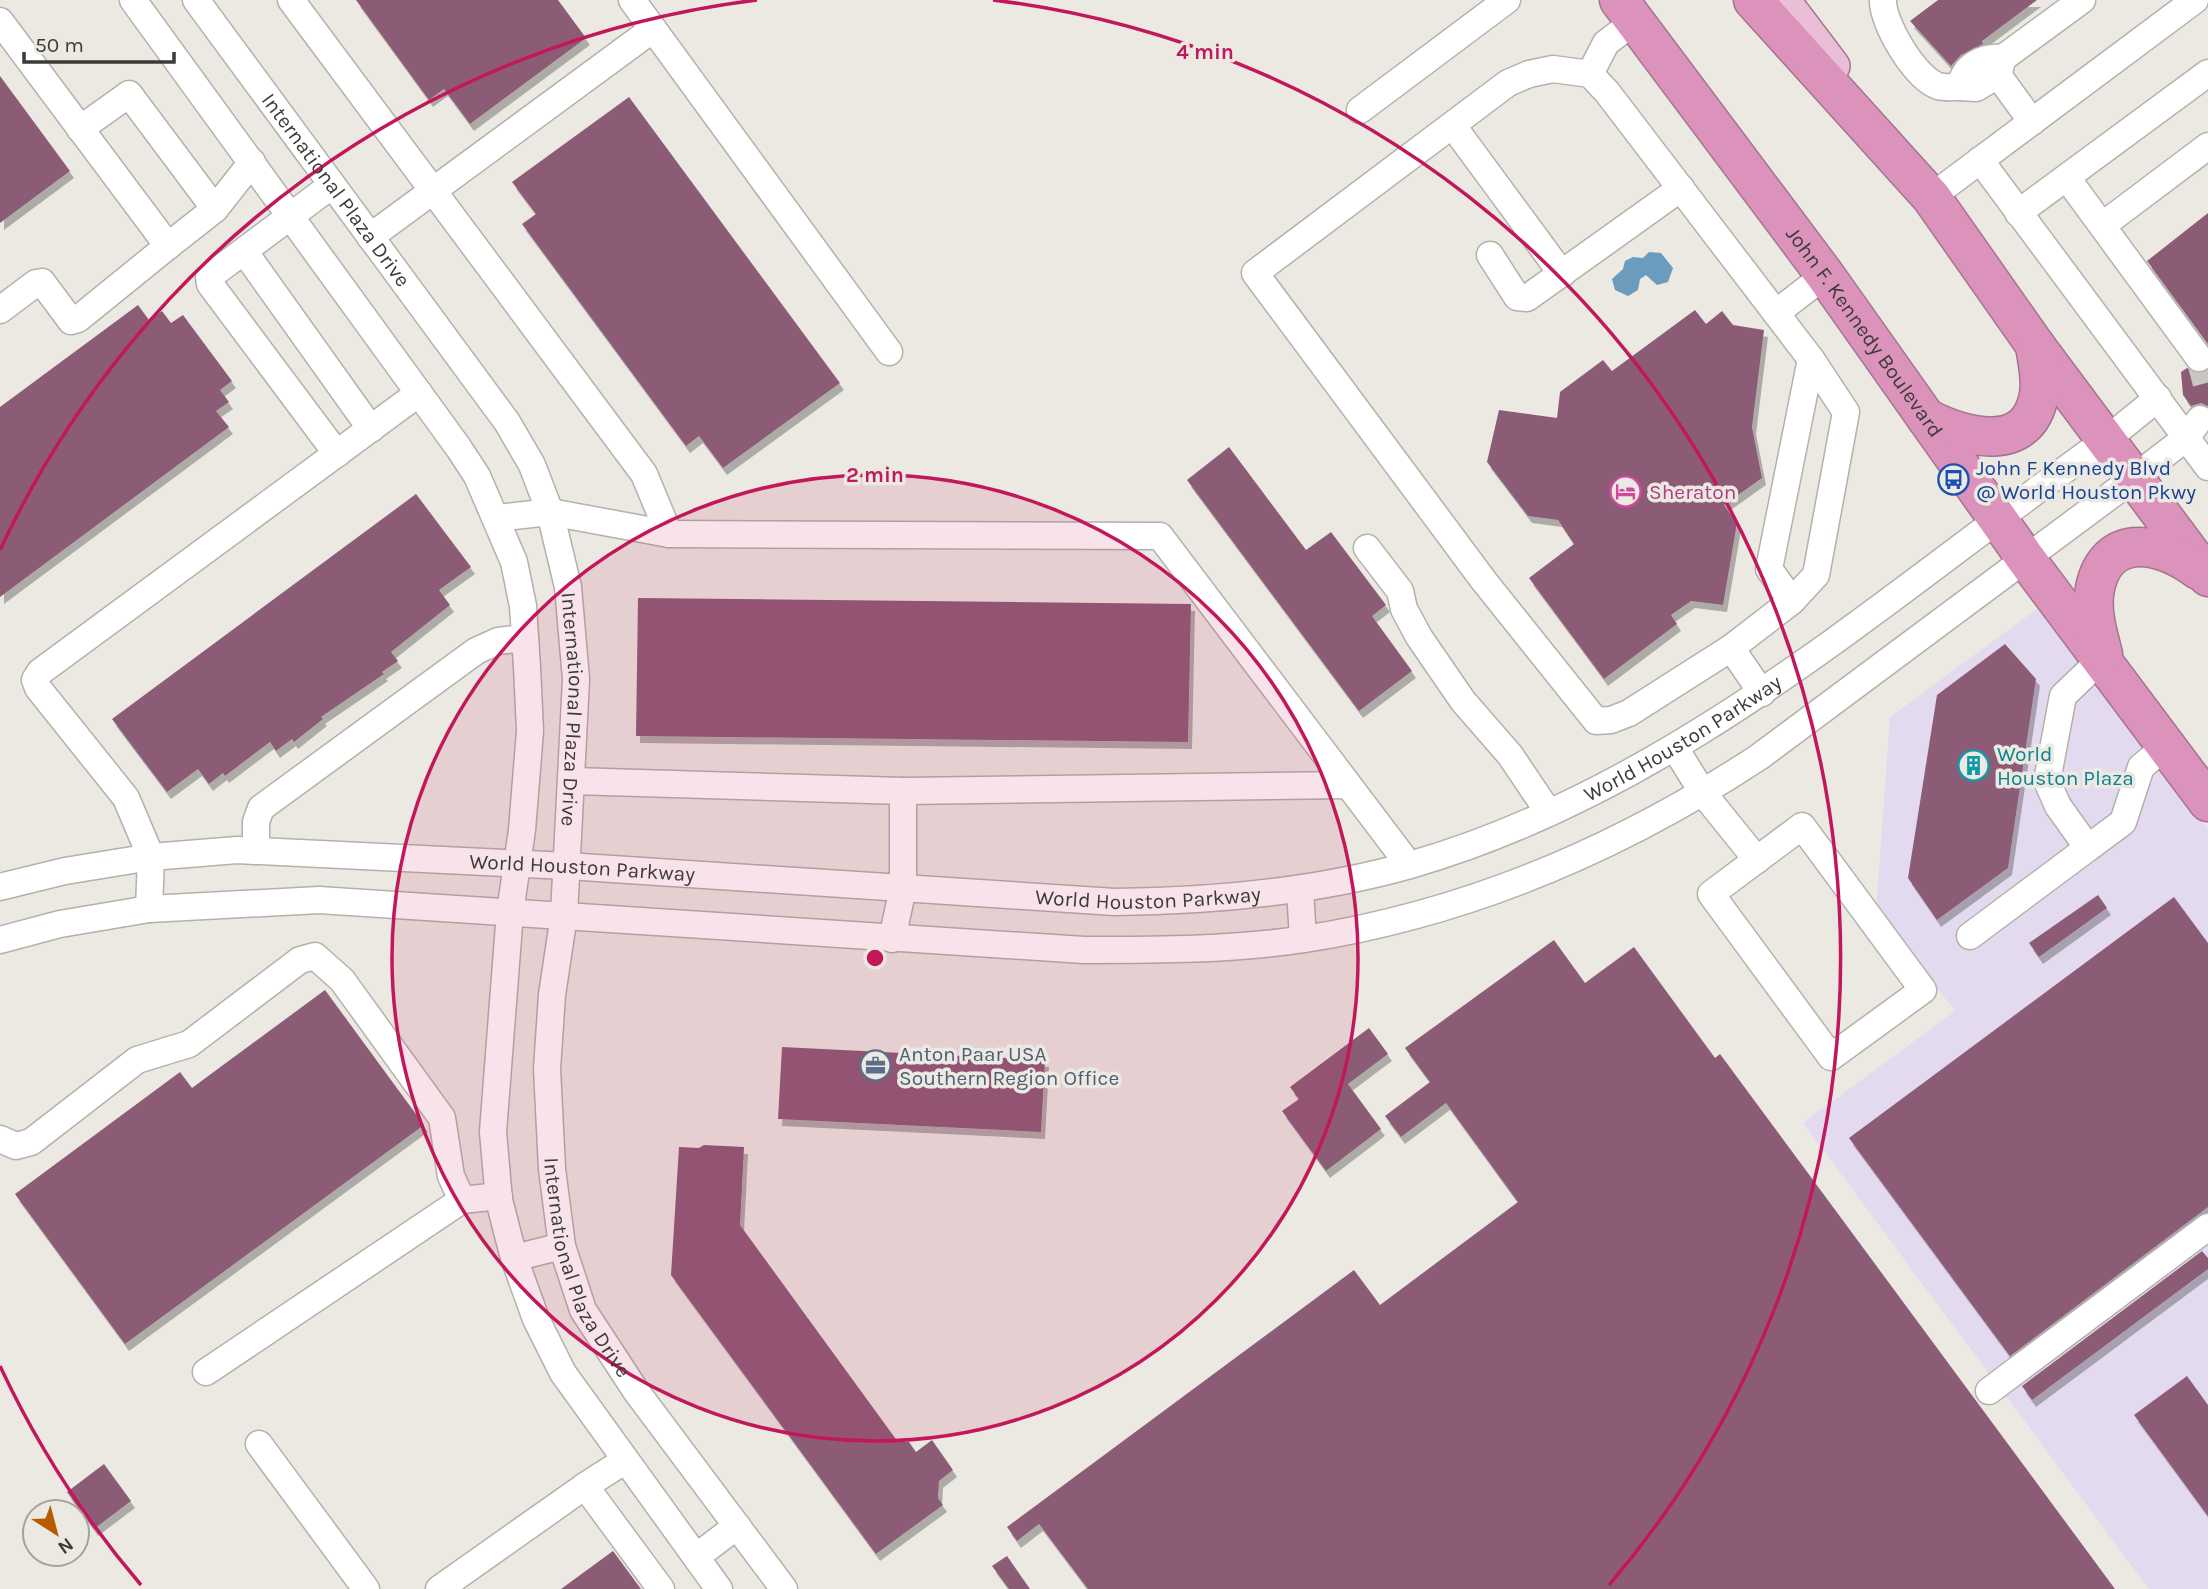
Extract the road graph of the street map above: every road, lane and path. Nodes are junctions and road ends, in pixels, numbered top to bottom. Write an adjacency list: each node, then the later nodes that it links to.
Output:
1 (133, 0): 23 (street, International Plaza Drive)
2 (196, 0): 25 (street, International Plaza Drive)
3 (292, 0): 27 (street)
4 (632, 0): 13 (street)
5 (1507, 0): 17 (street)
6 (1753, 0): 28 (highway)
7 (1783, 0): 28 (main road)
8 (1883, 0): 14 (street)
9 (2082, 0): 14 (street)
10 (2195, 0): 18 (street)
11 (1627, 11): 16 (street); 38 (highway, John F. Kennedy Boulevard)
12 (0, 21): 20 (street)
13 (653, 29): 27 (street); 42 (street)
14 (2001, 67): 18 (street)
15 (2208, 73): 24 (street)
16 (1590, 74): 19 (street); 26 (street)
17 (1360, 110)
18 (2032, 122): 22 (street)
19 (1453, 126): 37 (street); 63 (street)
20 (80, 128): 29 (street); 34 (street)
21 (2208, 146): 32 (street)
22 (1980, 160): 28 (street); 30 (street)
23 (252, 162): 29 (street); 31 (street, International Plaza Drive)
24 (2067, 177): 30 (street); 32 (street)
25 (332, 185): 31 (street); 33 (street, International Plaza Drive)
26 (1681, 188): 37 (street); 40 (street)
27 (433, 191): 33 (street); 57 (street)
28 (1931, 197): 41 (highway)
29 (215, 209): 34 (street)
30 (2018, 212): 46 (street)
31 (291, 216): 35 (street); 45 (street, International Plaza Drive)
32 (2103, 225): 43 (street)
33 (370, 237): 54 (street, International Plaza Drive)
34 (168, 246): 39 (street)
35 (244, 251): 49 (street); 51 (street)
36 (1490, 255): 37 (street)
37 (1562, 274)
38 (1825, 275): 40 (street); 47 (highway, John F. Kennedy Boulevard)
39 (0, 310)
40 (1776, 313): 44 (street)
41 (2035, 345): 47 (highway); 50 (highway)
42 (889, 352)
43 (2199, 358)
44 (1811, 359): 61 (street); 61 (street)
45 (419, 393): 49 (street); 56 (street, International Plaza Drive)
46 (2158, 398): 48 (street); 50 (street, World Houston Parkway)
47 (1926, 418): 55 (highway, John F. Kennedy Boulevard)
48 (2193, 428): 52 (street); 53 (street)
49 (371, 429): 51 (street)
50 (2106, 440): 53 (highway); 55 (street, World Houston Parkway)
51 (337, 454): 76 (street)
52 (2208, 467)
53 (2134, 478): 59 (street); 60 (highway)
54 (550, 512): 56 (street); 57 (street); 68 (street, International Plaza Drive)
55 (1999, 516): 59 (highway, John F. Kennedy Boulevard); 65 (street, World Houston Parkway)
56 (497, 519): 62 (street, International Plaza Drive)
57 (669, 534): 69 (street)
58 (1367, 548): 73 (street)
59 (2026, 559): 64 (highway, John F. Kennedy Boulevard); 71 (street)
60 (2208, 578): 64 (highway)
61 (1792, 601): 63 (street)
62 (525, 638): 75 (street); 78 (street, International Plaza Drive)
63 (1731, 648): 65 (street)
64 (2106, 666): 66 (highway, John F. Kennedy Boulevard); 74 (street)
65 (1762, 693): 67 (street, World Houston Parkway)
66 (2166, 746): 72 (highway, John F. Kennedy Boulevard); 74 (street)
67 (1675, 748): 71 (street); 73 (street, World Houston Parkway)
68 (573, 781): 70 (street); 80 (street, International Plaza Drive)
69 (1348, 785): 70 (street); 79 (street)
70 (903, 791): 82 (street)
71 (1703, 793): 77 (street); 89 (street)
72 (2208, 802)
73 (1549, 813): 79 (street, World Houston Parkway)
74 (2088, 848): 87 (street)
75 (256, 851): 76 (street, World Houston Parkway); 78 (street, World Houston Parkway)
76 (150, 857): 81 (street, World Houston Parkway); 84 (street)
77 (1756, 860): 77 (street)
78 (517, 864): 80 (street, World Houston Parkway); 85 (street, International Plaza Drive)
79 (1409, 865): 83 (street, World Houston Parkway)
80 (567, 866): 82 (street, World Houston Parkway); 86 (street, International Plaza Drive)
81 (0, 887)
82 (903, 888): 83 (street, World Houston Parkway); 88 (street)
83 (1300, 888): 89 (street)
84 (149, 909): 85 (street); 90 (street)
85 (510, 912): 86 (street); 92 (street, International Plaza Drive)
86 (564, 915): 88 (street); 95 (street, International Plaza Drive)
87 (1970, 936)
88 (892, 939): 89 (street)
89 (1303, 939)
90 (0, 940)
91 (0, 1139): 93 (street)
92 (499, 1196): 93 (street); 96 (street, International Plaza Drive)
93 (463, 1200): 97 (street)
94 (2208, 1227): 98 (street)
95 (562, 1246): 96 (street); 102 (street, International Plaza Drive)
96 (514, 1258): 100 (street, International Plaza Drive)
97 (206, 1372)
98 (1989, 1391)
99 (259, 1444): 104 (street)
100 (624, 1461): 101 (street); 103 (street, International Plaza Drive)
101 (585, 1486): 105 (street); 106 (street)
102 (737, 1526): 103 (street); 108 (street, International Plaza Drive)
103 (696, 1557): 107 (street, International Plaza Drive)
104 (366, 1589)
105 (439, 1589)
106 (661, 1589)
107 (719, 1589)
108 (784, 1589)

